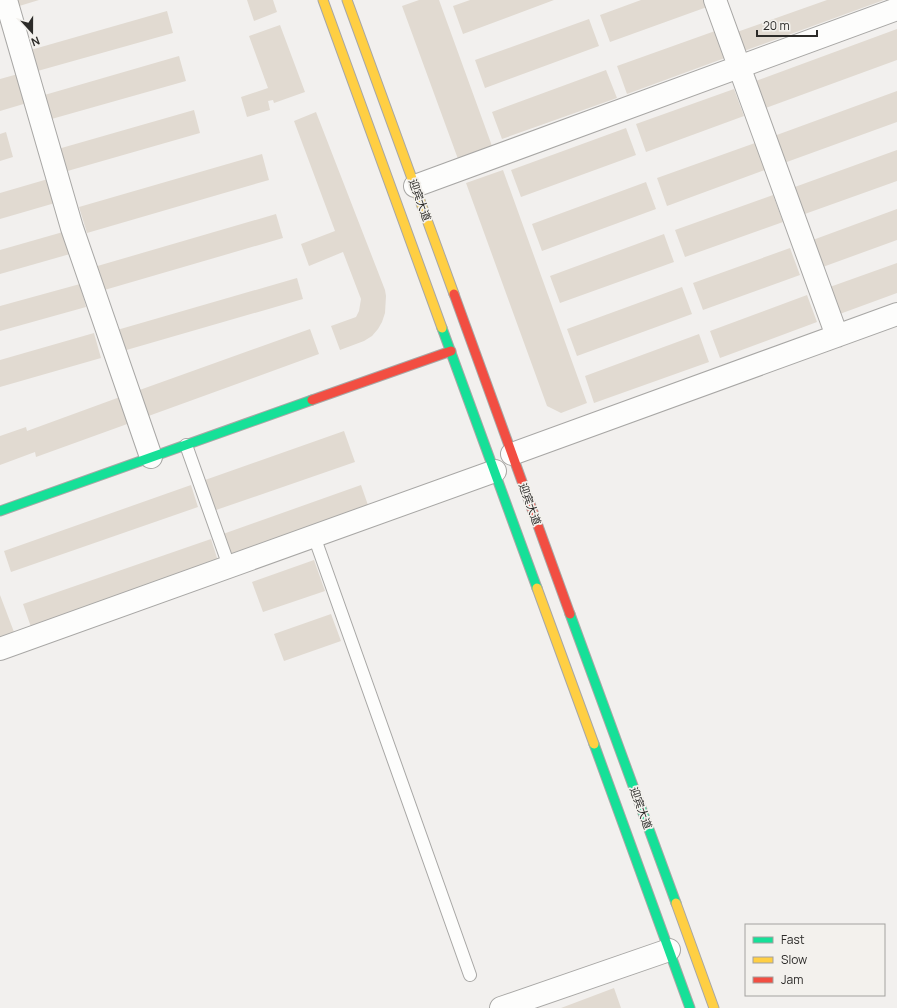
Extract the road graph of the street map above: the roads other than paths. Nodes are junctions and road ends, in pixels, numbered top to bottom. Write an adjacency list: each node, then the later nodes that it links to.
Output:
1 (6, 0): 13 (street)
2 (323, 0): 10 (main road, 迎宾大道)
3 (347, 0): 7 (main road, 迎宾大道)
4 (715, 0): 6 (street)
5 (897, 9): 6 (street)
6 (739, 67): 7 (street); 9 (street)
7 (415, 186): 12 (main road, 迎宾大道)
8 (897, 314): 9 (street)
9 (836, 336): 12 (street)
10 (451, 351): 11 (main road); 14 (main road, 迎宾大道)
11 (186, 445): 13 (main road); 17 (lane)
12 (512, 454): 23 (main road, 迎宾大道)
13 (151, 457): 15 (main road)
14 (495, 472): 16 (street); 19 (main road, 迎宾大道)
15 (0, 511)
16 (314, 536): 17 (street); 20 (lane)
17 (230, 566): 18 (street)
18 (0, 649)
19 (669, 950): 21 (street); 22 (main road, 迎宾大道)
20 (470, 975)
21 (501, 1008)
22 (690, 1008)
23 (714, 1008)

